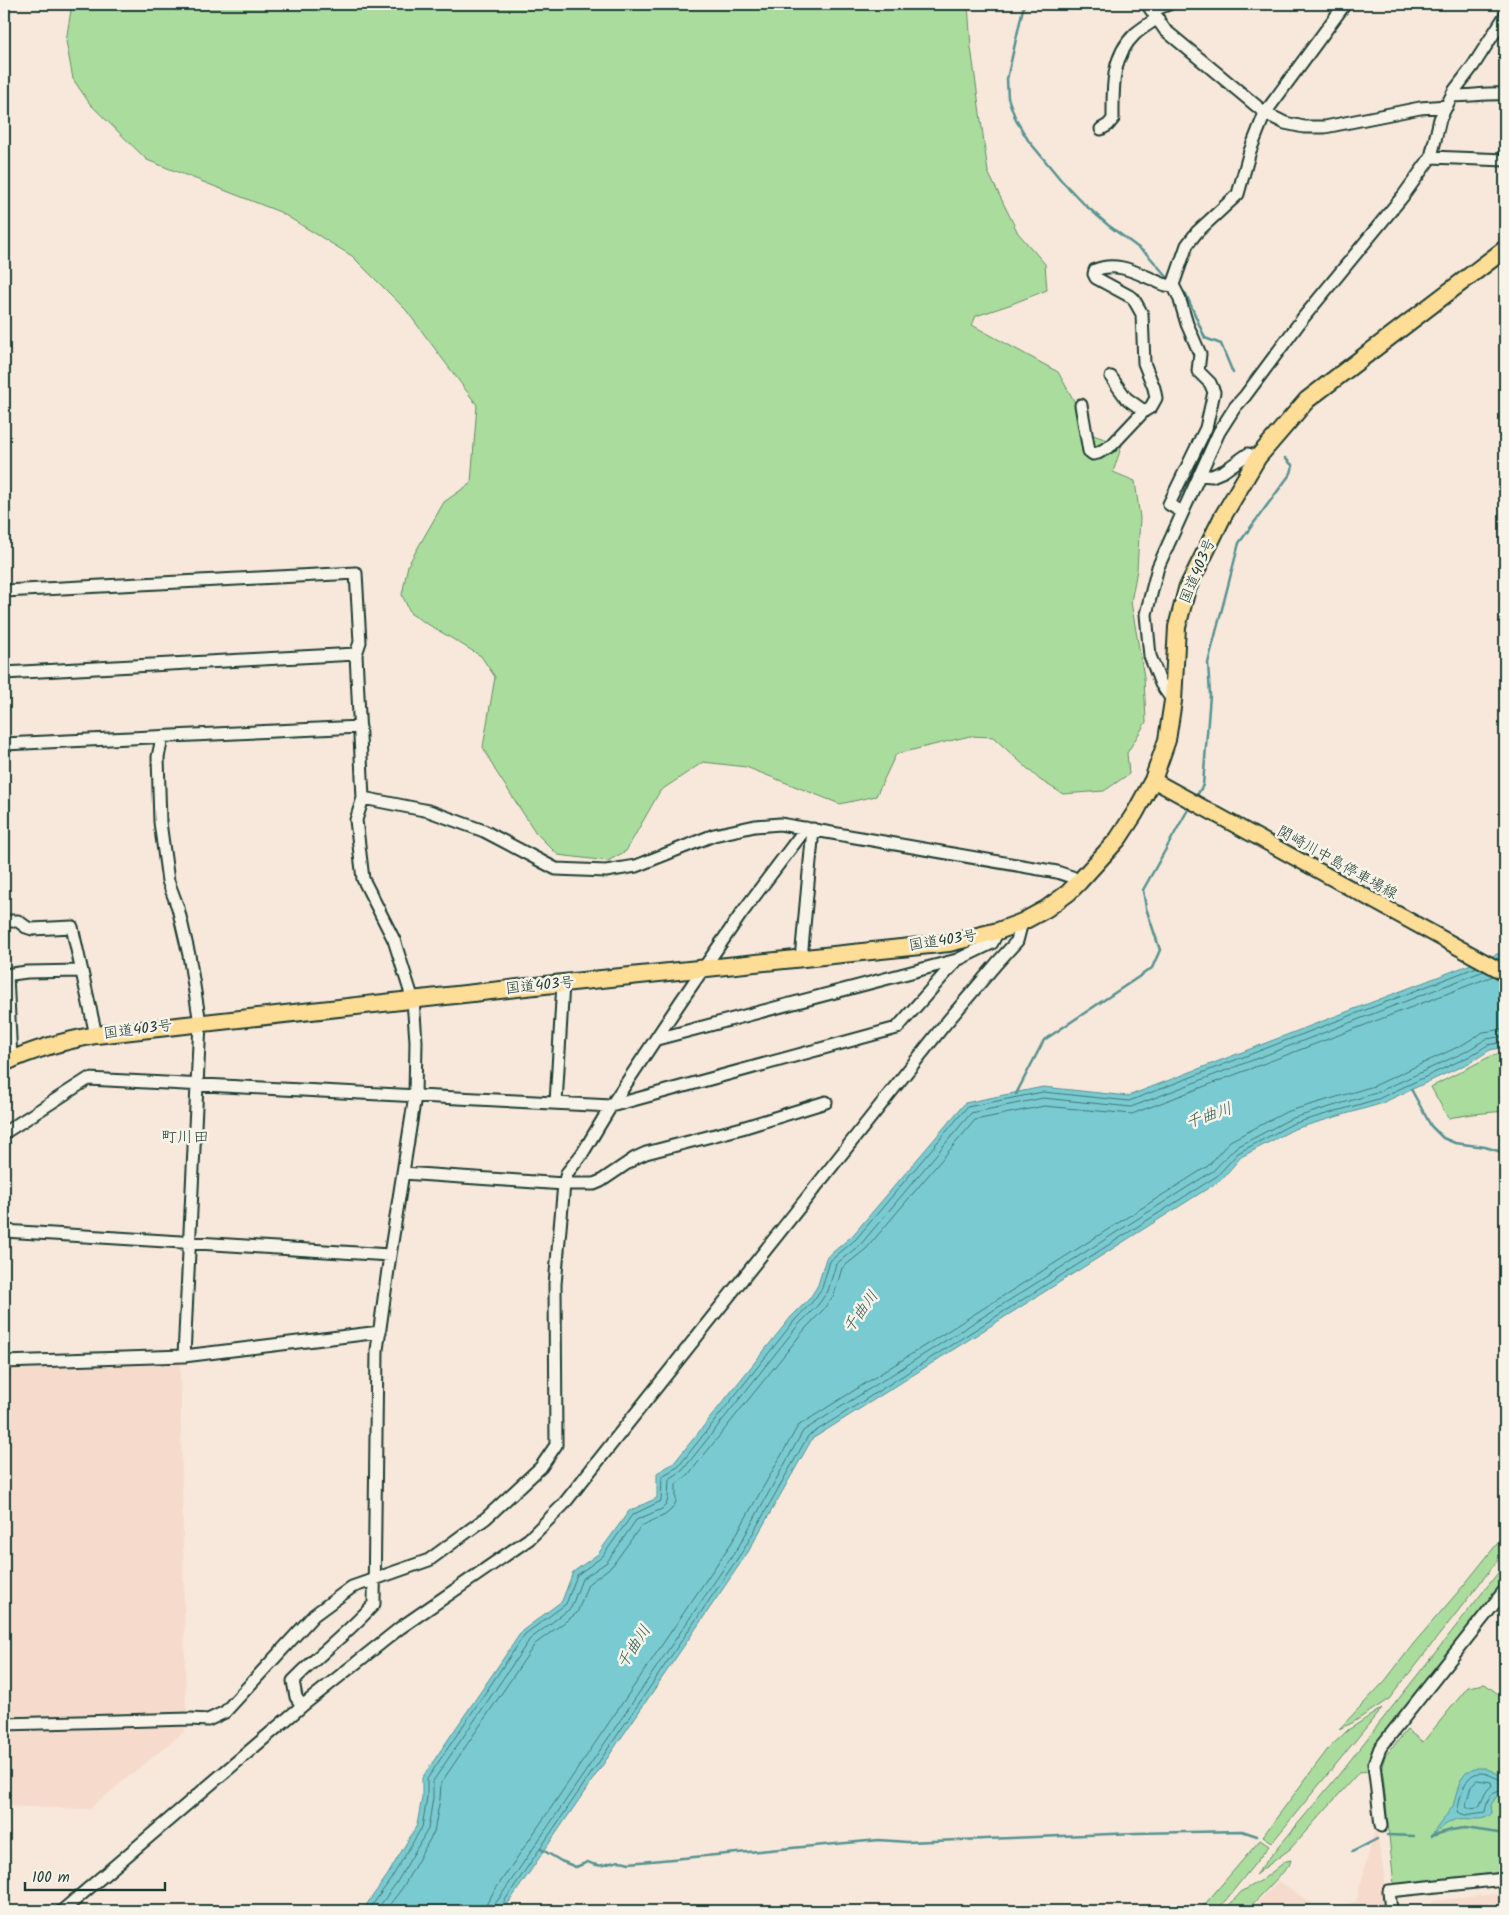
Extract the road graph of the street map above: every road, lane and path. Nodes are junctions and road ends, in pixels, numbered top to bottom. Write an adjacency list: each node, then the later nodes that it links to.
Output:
1 (1169, 4): 3 (street)
2 (1345, 4): 7 (street)
3 (1153, 11): 7 (street); 8 (street)
4 (1505, 16): 6 (street)
5 (1505, 94): 6 (street)
6 (1449, 101): 7 (street); 9 (street)
7 (1264, 113): 12 (street)
8 (1101, 129)
9 (1431, 157): 10 (street); 17 (street)
10 (1505, 160)
11 (1505, 249): 16 (highway, 国道403号)
12 (1173, 284): 15 (street); 18 (street)
13 (1111, 376): 15 (street)
14 (1081, 405): 15 (street)
15 (1144, 411)
16 (1258, 457): 17 (street); 22 (highway, 国道403号)
17 (1199, 475): 18 (street)
18 (1182, 512): 22 (street)
19 (4, 591): 20 (street)
20 (356, 654): 21 (street); 23 (street)
21 (7, 672)
22 (1173, 701): 26 (highway, 国道403号)
23 (360, 727): 24 (street); 27 (street)
24 (162, 738): 25 (street); 43 (street)
25 (4, 744)
26 (1159, 784): 30 (highway, 国道403号); 39 (main road, 関崎川中島停車場線)
27 (363, 798): 28 (street); 42 (street)
28 (809, 829): 29 (street); 35 (street); 37 (street)
29 (1060, 873): 30 (street); 31 (street)
30 (1079, 882): 31 (highway, 国道403号)
31 (1058, 902): 33 (highway, 国道403号)
32 (4, 921): 38 (street)
33 (1022, 922): 34 (highway, 国道403号); 63 (street)
34 (998, 931): 35 (highway, 国道403号); 36 (street)
35 (801, 959): 37 (highway, 国道403号)
36 (957, 960): 45 (street); 51 (street)
37 (703, 969): 41 (highway, 国道403号); 45 (street)
38 (81, 971): 40 (street); 44 (street)
39 (1505, 974)
40 (5, 975): 46 (street)
41 (563, 983): 42 (highway, 国道403号); 50 (street)
42 (413, 1000): 43 (highway, 国道403号); 48 (street)
43 (200, 1023): 44 (highway, 国道403号); 47 (street)
44 (96, 1035): 46 (highway, 国道403号)
45 (657, 1039): 51 (street)
46 (7, 1061)
47 (197, 1084): 48 (street); 52 (street); 56 (street)
48 (415, 1096): 50 (street); 53 (street)
49 (826, 1102): 54 (street)
50 (556, 1103): 51 (street)
51 (610, 1106): 54 (street)
52 (4, 1133)
53 (403, 1173): 54 (street); 57 (street)
54 (564, 1184): 61 (street)
55 (4, 1231): 56 (street)
56 (190, 1242): 57 (street); 59 (street)
57 (390, 1255): 58 (street)
58 (380, 1332): 59 (street); 61 (street)
59 (184, 1356): 60 (street)
60 (4, 1362)
61 (376, 1578): 63 (street); 64 (street)
62 (1505, 1590): 65 (street)
63 (302, 1706): 68 (street)
64 (4, 1724)
65 (1381, 1826)
66 (1505, 1880): 67 (street)
67 (1391, 1910)
68 (62, 1911)

